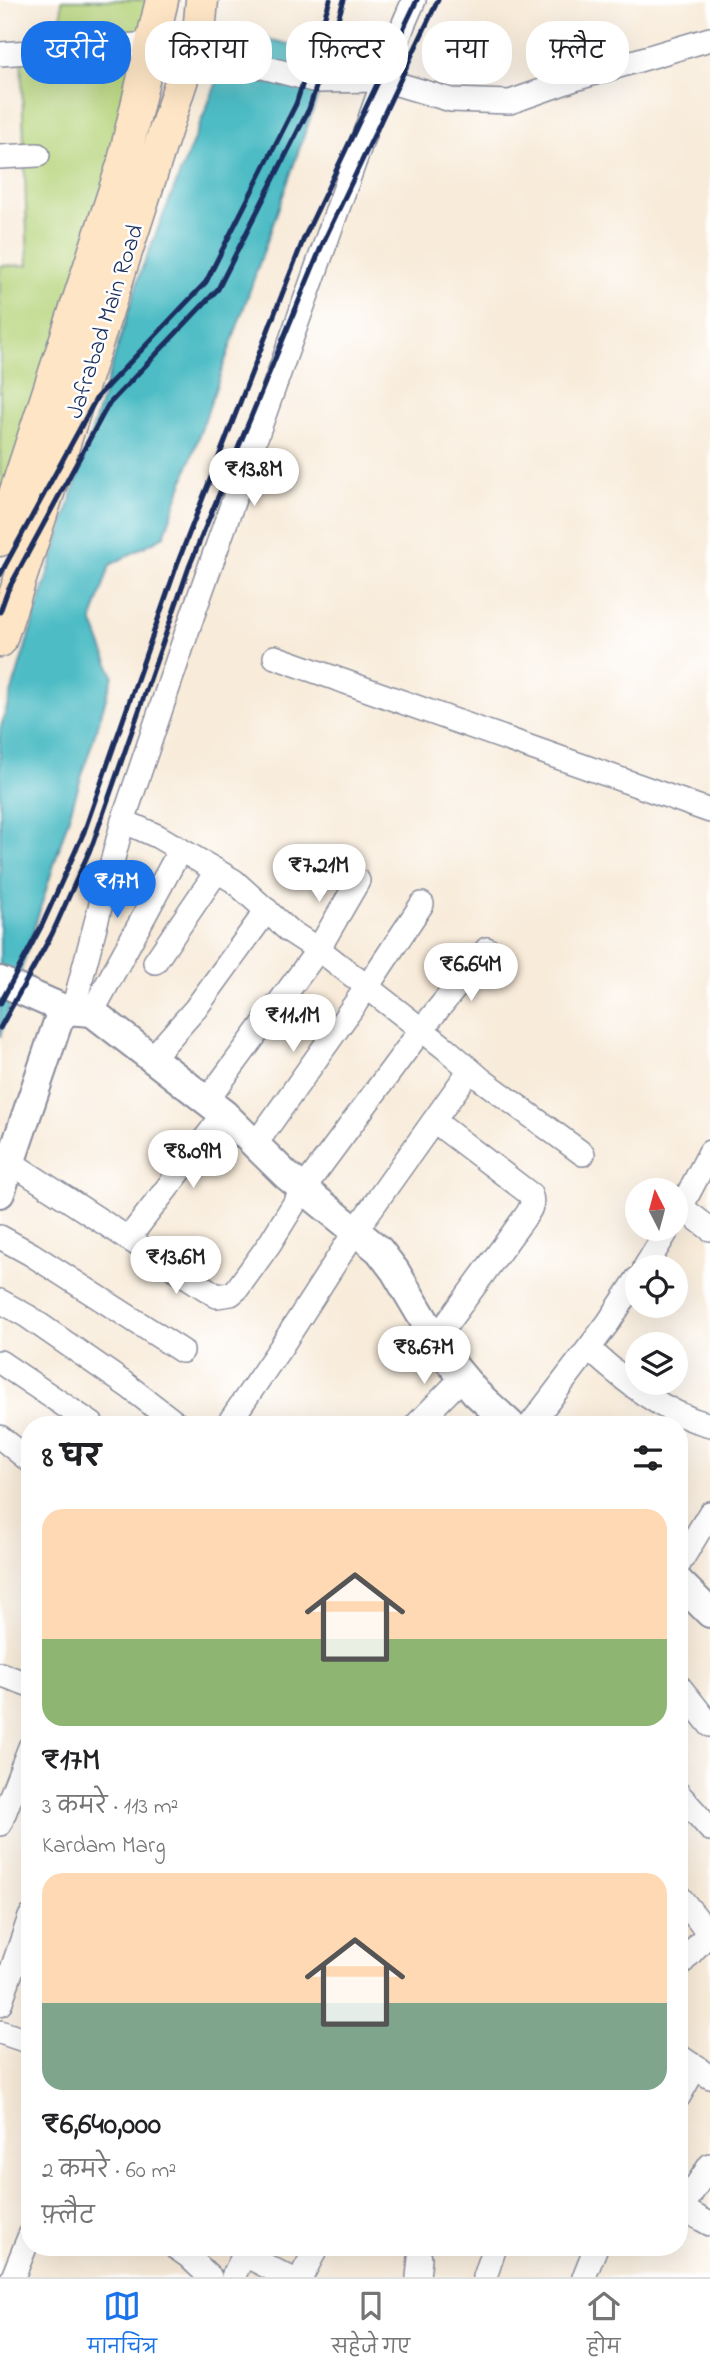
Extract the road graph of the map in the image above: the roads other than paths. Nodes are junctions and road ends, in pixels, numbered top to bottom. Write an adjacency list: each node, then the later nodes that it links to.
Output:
1 (162, 0): 4 (main road, Jafrabad Main Road)
2 (202, 0): 5 (main road, Jafrabad Main Road)
3 (414, 0): 6 (street)
4 (157, 21)
5 (200, 21)
6 (406, 21)
7 (710, 39): 13 (street)
8 (145, 44): 9 (street)
9 (0, 54)
10 (145, 70): 16 (main road, Jafrabad Main Road)
11 (180, 84): 17 (main road, Jafrabad Main Road)
12 (382, 84): 20 (street)
13 (397, 84)
14 (38, 155): 15 (street)
15 (0, 157)
16 (0, 540)
17 (0, 641)
18 (275, 657): 19 (street)
19 (710, 811)
20 (123, 821): 21 (street); 31 (street)
21 (180, 850): 22 (street); 31 (street)
22 (217, 872): 25 (street); 28 (street)
23 (358, 881): 27 (street)
24 (422, 904): 30 (street)
25 (267, 910): 27 (street); 33 (street)
26 (487, 949): 32 (street)
27 (318, 950): 30 (street); 35 (street)
28 (155, 962)
29 (0, 981): 31 (street)
30 (367, 988): 32 (street); 37 (street)
31 (77, 1010): 33 (street); 40 (street)
32 (421, 1030): 34 (street); 41 (street)
33 (153, 1057): 35 (street)
34 (470, 1070): 36 (street); 39 (street)
35 (215, 1108): 37 (street); 48 (street)
36 (434, 1121): 46 (street); 51 (street)
37 (255, 1145): 41 (street)
38 (710, 1152): 43 (street)
39 (583, 1154)
40 (10, 1162): 42 (street); 48 (street)
41 (303, 1188): 46 (street); 48 (street)
42 (0, 1193)
43 (688, 1193)
44 (688, 1217): 45 (street)
45 (710, 1229)
46 (356, 1230): 51 (street); 58 (street)
47 (0, 1237): 53 (street)
48 (128, 1239)
49 (625, 1296): 52 (street)
50 (0, 1301): 57 (street)
51 (435, 1340): 55 (street)
52 (589, 1349): 61 (street); 62 (street)
53 (182, 1351)
54 (0, 1362): 56 (street)
55 (462, 1378): 59 (street); 60 (street)
56 (80, 1416)
57 (167, 1416)
58 (234, 1416)
59 (425, 1416)
60 (502, 1416)
61 (537, 1416)
62 (710, 1425)
63 (2, 1444): 64 (street)
64 (21, 1456)
65 (710, 1513): 66 (street)
66 (688, 1560)
67 (688, 1589): 68 (street)
68 (710, 1613)
69 (0, 1674): 70 (street)
70 (21, 1682)
71 (688, 1697): 72 (street)
72 (710, 1725)
73 (21, 1770): 75 (street)
74 (688, 1804): 76 (street)
75 (0, 1824)
76 (710, 1829)
77 (688, 1907): 78 (street)
78 (709, 1934): 80 (street)
79 (17, 1941): 81 (street)
80 (688, 1956)
81 (0, 2004)
82 (0, 2032): 83 (street)
83 (21, 2039)
84 (710, 2165): 85 (street)
85 (688, 2197)
86 (688, 2212): 87 (street)
87 (710, 2224)
88 (22, 2256): 95 (street)
89 (188, 2256): 96 (street)
90 (244, 2256): 97 (street)
91 (254, 2256): 98 (street)
92 (312, 2256): 99 (street)
93 (492, 2256): 100 (street)
94 (592, 2256): 101 (street)
95 (13, 2277)
96 (210, 2277)
97 (233, 2277)
98 (288, 2277)
99 (301, 2277)
100 (485, 2277)
101 (584, 2277)

